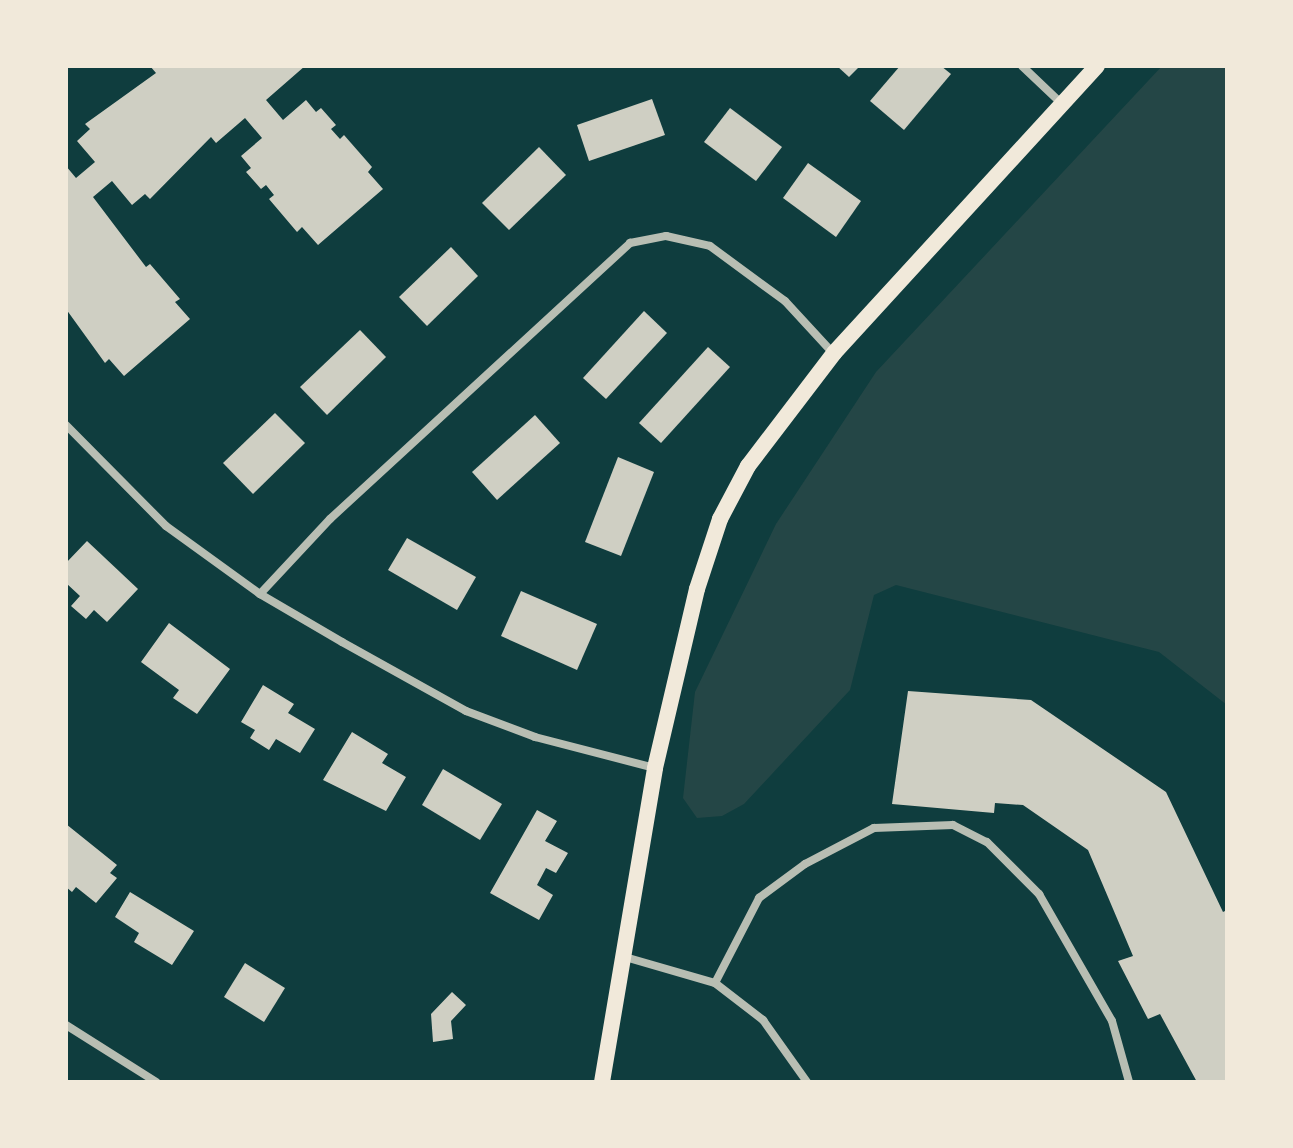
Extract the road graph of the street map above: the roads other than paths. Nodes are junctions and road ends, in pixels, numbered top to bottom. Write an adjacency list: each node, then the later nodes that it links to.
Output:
1 (1022, 66): 3 (street)
2 (1097, 66): 3 (main road)
3 (1062, 105): 4 (main road)
4 (834, 353): 6 (street); 7 (main road)
5 (66, 425): 6 (street)
6 (260, 594): 7 (street)
7 (655, 768): 8 (main road)
8 (625, 957): 9 (street); 12 (main road)
9 (715, 983): 13 (street); 14 (street)
10 (66, 1025): 11 (street)
11 (156, 1082)
12 (602, 1082)
13 (807, 1082)
14 (1129, 1082)

